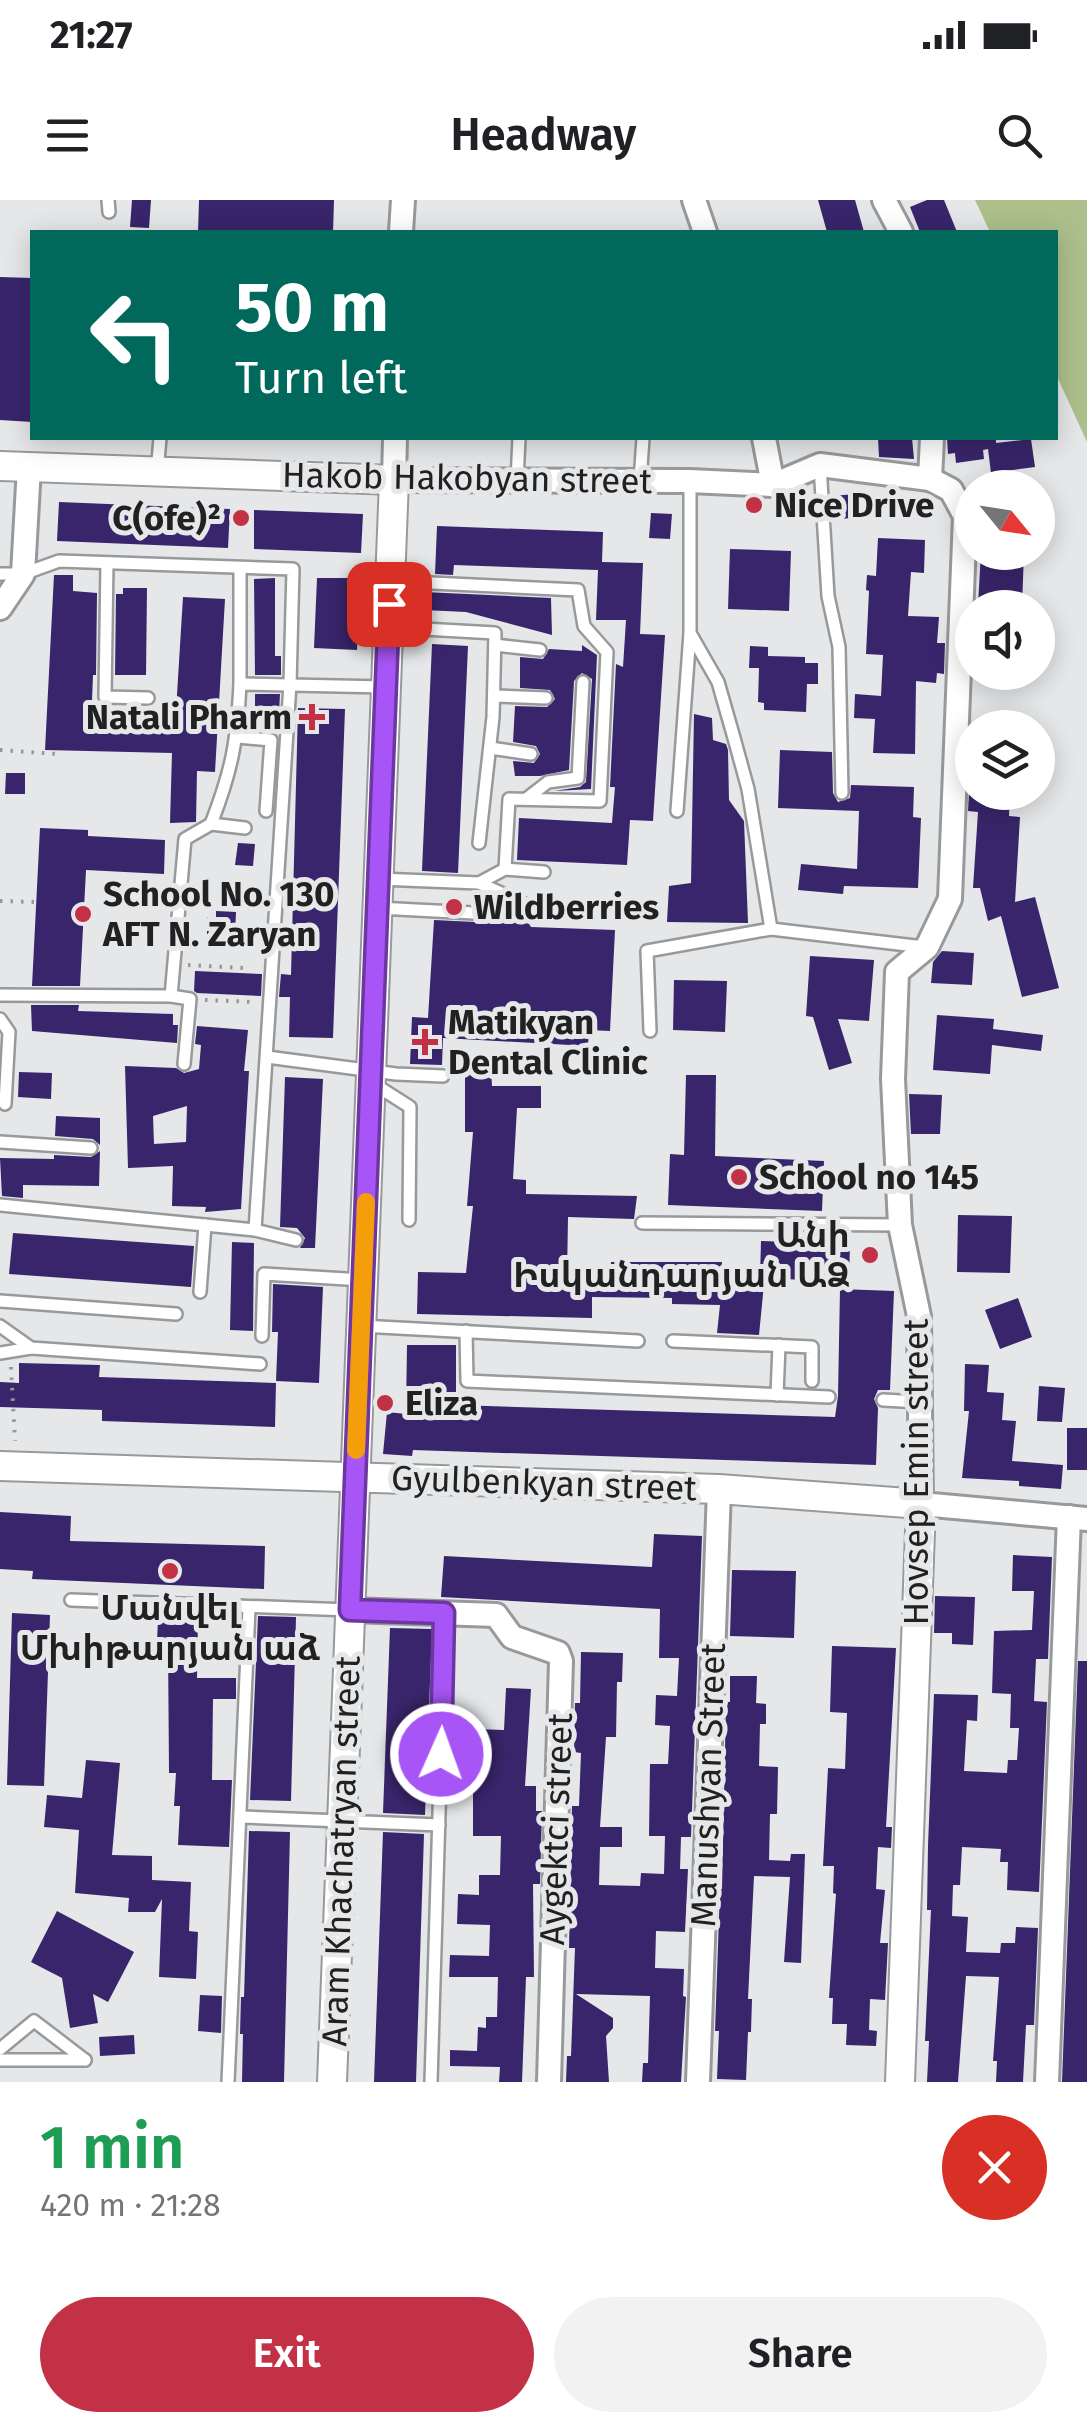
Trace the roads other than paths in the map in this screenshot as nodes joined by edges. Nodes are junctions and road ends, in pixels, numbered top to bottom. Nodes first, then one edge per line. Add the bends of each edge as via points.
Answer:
1 (403, 200) edge
2 (694, 200) edge
3 (884, 200) edge
4 (402, 230) edge
5 (705, 230) edge
6 (900, 230) edge
7 (160, 440) edge
8 (395, 440) edge
9 (519, 440) edge
10 (642, 440) edge
11 (764, 440) edge
12 (932, 440) edge
13 (820, 465) junction
14 (0, 466) edge
15 (29, 468) junction
16 (157, 472) junction
17 (930, 479) junction
18 (394, 480) junction
19 (640, 481) junction
20 (690, 481) junction
21 (518, 482) junction
22 (773, 485) junction
23 (107, 563) junction
24 (240, 568) junction
25 (12, 574) edge
26 (390, 581) junction
27 (1, 607) edge
28 (388, 627) junction
29 (690, 633) junction
30 (495, 645) junction
31 (540, 650) dead end
32 (583, 682) dead end
33 (240, 684) junction
34 (290, 684) junction
35 (386, 687) junction
36 (494, 696) junction
37 (148, 698) dead end
38 (546, 698) dead end
39 (238, 737) junction
40 (490, 748) junction
41 (531, 754) dead end
42 (842, 793) dead end
43 (484, 794) junction
44 (508, 799) junction
45 (526, 799) junction
46 (266, 811) dead end
47 (677, 811) dead end
48 (212, 824) junction
49 (245, 828) dead end
50 (479, 843) dead end
51 (506, 869) junction
52 (544, 872) dead end
53 (479, 883) junction
54 (378, 894) junction
55 (525, 904) dead end
56 (493, 914) dead end
57 (771, 929) junction
58 (927, 947) junction
59 (0, 995) edge
60 (171, 996) junction
61 (0, 1019) edge
62 (650, 1031) dead end
63 (266, 1057) junction
64 (184, 1064) dead end
65 (371, 1076) junction
66 (443, 1076) dead end
67 (4, 1104) dead end
68 (0, 1142) edge
69 (91, 1148) dead end
70 (0, 1205) edge
71 (408, 1220) dead end
72 (642, 1222) dead end
73 (900, 1225) junction
74 (205, 1226) junction
75 (255, 1230) junction
76 (296, 1240) dead end
77 (363, 1280) junction
78 (200, 1292) dead end
79 (0, 1301) edge
80 (176, 1314) dead end
81 (0, 1326) edge
82 (361, 1326) junction
83 (466, 1331) junction
84 (262, 1336) dead end
85 (638, 1341) dead end
86 (673, 1341) dead end
87 (779, 1346) junction
88 (31, 1348) junction
89 (0, 1354) edge
90 (260, 1364) dead end
91 (812, 1380) dead end
92 (778, 1394) junction
93 (830, 1396) dead end
94 (883, 1400) dead end
95 (920, 1402) junction
96 (0, 1466) edge
97 (356, 1476) junction
98 (719, 1489) junction
99 (921, 1504) junction
100 (1078, 1518) edge
101 (72, 1600) dead end
102 (249, 1608) junction
103 (350, 1610) junction
104 (444, 1613) junction
105 (241, 1817) junction
106 (342, 1821) junction
107 (439, 1825) junction
108 (0, 2050) edge
109 (0, 2060) edge
110 (228, 2082) edge
111 (332, 2082) edge
112 (430, 2082) edge
113 (548, 2082) edge
114 (698, 2082) edge
115 (900, 2082) edge
116 (1047, 2082) edge

1 - 4 street
2 - 5 street
3 - 6 street
7 - 16 lane
8 - 18 street
9 - 21 lane
10 - 19 lane
11 - 22 street
12 - 17 street
13 - 17 street
13 - 22 street, Hakob Hakobyan street
13 - 42 lane via 828,596 839,647
14 - 15 street, Hakob Hakobyan street
15 - 16 street, Hakob Hakobyan street
15 - 25 street
16 - 18 street, Hakob Hakobyan street
17 - 58 street, Hovsep Emin street via 951,490 964,516 950,898
18 - 21 street, Hakob Hakobyan street
18 - 26 street, Aram Khachatryan street
19 - 20 street, Hakob Hakobyan street
19 - 21 street, Hakob Hakobyan street
20 - 22 street, Hakob Hakobyan street
20 - 29 lane
23 - 24 lane
23 - 25 lane via 59,561
23 - 37 lane via 105,696
24 - 33 lane
24 - 34 lane via 293,569
25 - 27 street
26 - 28 street, Aram Khachatryan street
26 - 45 lane via 578,590 584,626 606,652 600,801
28 - 30 lane via 494,633
28 - 35 street, Aram Khachatryan street
29 - 47 lane
29 - 57 lane via 718,682 739,755
30 - 31 lane
30 - 36 lane
32 - 45 lane via 578,778 548,782
33 - 34 lane
33 - 39 lane
34 - 35 lane
34 - 63 lane
35 - 54 street, Aram Khachatryan street
36 - 38 lane
36 - 40 lane
39 - 46 lane via 271,740
39 - 48 lane
40 - 41 lane
40 - 43 lane
43 - 44 lane
43 - 50 lane
44 - 45 lane
44 - 51 lane
48 - 49 lane
48 - 60 lane via 185,839
51 - 52 lane
51 - 53 lane
53 - 54 lane
53 - 55 lane
54 - 56 lane
54 - 65 street, Aram Khachatryan street
57 - 58 lane
57 - 62 lane via 647,950
58 - 73 street, Hovsep Emin street via 897,972 892,1079
59 - 60 lane
60 - 64 lane via 190,999
61 - 67 lane via 9,1032
63 - 65 lane
63 - 75 lane
65 - 66 lane
65 - 71 lane via 410,1107
65 - 77 street, Aram Khachatryan street
68 - 69 lane
70 - 74 lane
72 - 73 lane
73 - 95 street, Hovsep Emin street via 919,1316
74 - 75 lane
74 - 78 lane
75 - 76 lane
77 - 82 street, Aram Khachatryan street
77 - 84 lane via 264,1274
79 - 80 lane
81 - 88 lane
82 - 83 lane
82 - 97 street, Aram Khachatryan street
83 - 85 lane
83 - 92 lane via 466,1381
86 - 87 lane
87 - 91 lane via 812,1347
87 - 92 lane
88 - 89 lane
88 - 90 lane
92 - 93 lane
94 - 95 lane
95 - 99 street, Hovsep Emin street
96 - 97 street, Gyulbenkyan street
97 - 98 street, Gyulbenkyan street
97 - 103 street, Aram Khachatryan street
98 - 99 street, Gyulbenkyan street
98 - 114 street, Manushyan Street
99 - 100 street, Gyulbenkyan street
99 - 115 street, Hovsep Emin street
100 - 116 street
101 - 102 lane
102 - 103 lane
102 - 105 lane
103 - 104 street
103 - 106 street, Aram Khachatryan street
104 - 107 lane
104 - 113 street, Aygektci street via 496,1615 512,1638 551,1648 561,1661
105 - 106 lane
105 - 110 lane
106 - 107 lane
106 - 111 street, Aram Khachatryan street
107 - 112 lane
108 - 109 lane via 34,2021 85,2060

